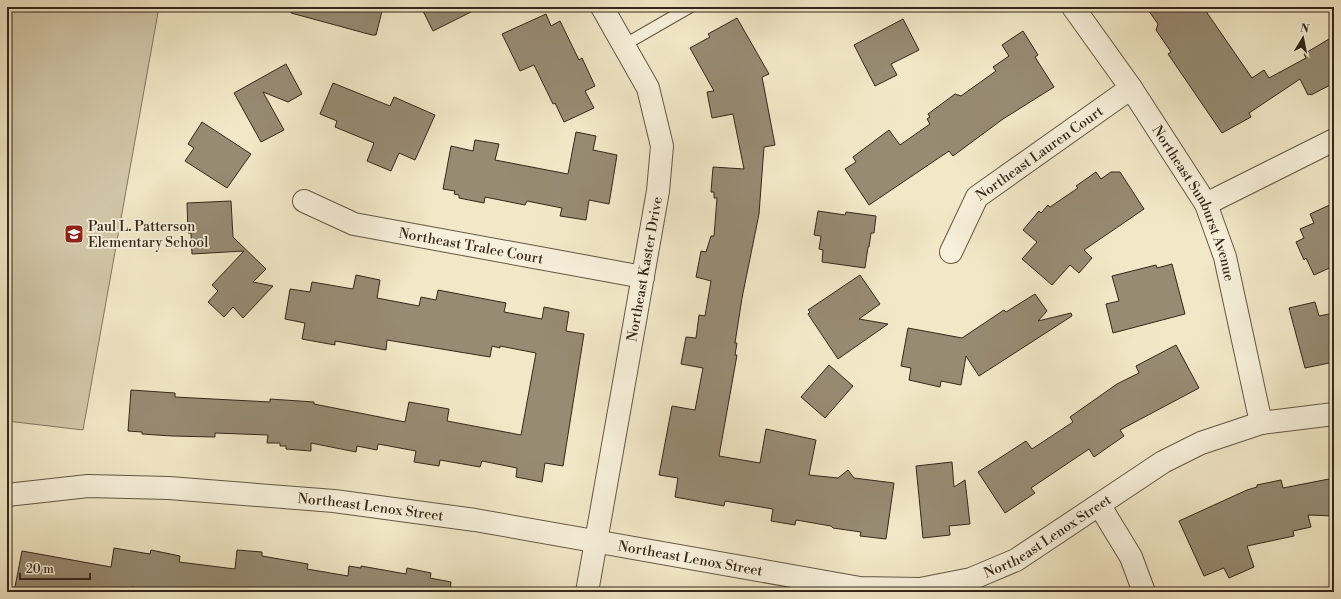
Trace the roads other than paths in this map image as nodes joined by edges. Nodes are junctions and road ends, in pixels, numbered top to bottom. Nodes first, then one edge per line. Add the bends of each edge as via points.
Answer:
1 (602, 7) edge
2 (690, 7) edge
3 (1073, 7) edge
4 (624, 45) junction
5 (1131, 88) junction
6 (1334, 140) edge
7 (304, 201) dead end
8 (1206, 204) junction
9 (951, 252) dead end
10 (643, 277) junction
11 (1334, 414) edge
12 (1261, 423) junction
13 (7, 495) edge
14 (1100, 506) junction
15 (596, 541) junction
16 (860, 590) edge
17 (587, 592) edge
18 (1144, 592) edge

1 - 4 street, Northeast Kaster Drive
2 - 4 lane
3 - 5 street, Northeast Sunburst Avenue
4 - 10 street, Northeast Kaster Drive via 648,88 662,146 658,191
5 - 8 street, Northeast Sunburst Avenue
5 - 9 street, Northeast Lauren Court via 978,197
6 - 8 street
7 - 10 street, Northeast Tralee Court via 354,224
8 - 12 street, Northeast Sunburst Avenue via 1225,257
10 - 15 street, Northeast Kaster Drive
11 - 12 street, Northeast Lenox Street
12 - 14 street, Northeast Lenox Street via 1201,443 1163,462
13 - 15 street, Northeast Lenox Street via 88,486 193,490 334,501 475,520
14 - 16 street, Northeast Lenox Street via 1016,560 971,579 920,588
14 - 18 street via 1130,557
15 - 16 street, Northeast Lenox Street
15 - 17 street, Northeast Kaster Drive

